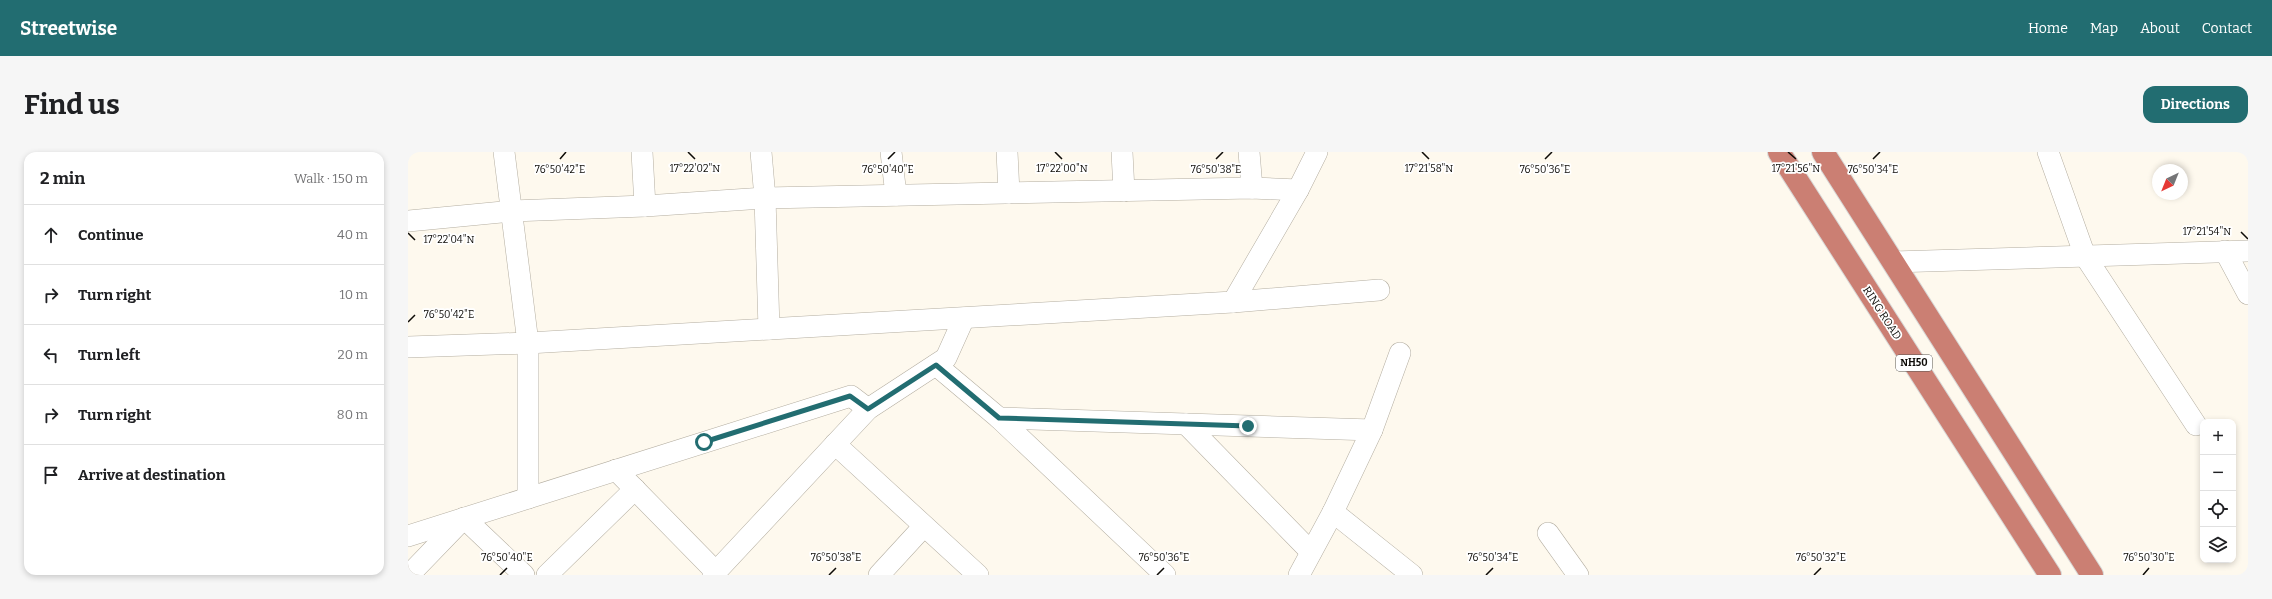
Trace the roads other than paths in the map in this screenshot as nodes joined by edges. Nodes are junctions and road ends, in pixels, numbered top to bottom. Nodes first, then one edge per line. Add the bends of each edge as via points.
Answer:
1 (504, 152) edge
2 (642, 152) edge
3 (761, 152) edge
4 (891, 152) edge
5 (1007, 152) edge
6 (1122, 152) edge
7 (1249, 152) edge
8 (1317, 152) edge
9 (1779, 152) edge
10 (1823, 152) edge
11 (2048, 152) edge
12 (1252, 188) junction
13 (1298, 190) junction
14 (1124, 191) junction
15 (1009, 193) junction
16 (896, 195) junction
17 (765, 198) junction
18 (645, 206) junction
19 (512, 211) junction
20 (408, 221) edge
21 (2225, 251) junction
22 (2248, 251) edge
23 (2084, 256) junction
24 (1893, 262) junction
25 (1379, 290) dead end
26 (2248, 294) edge
27 (1233, 302) junction
28 (964, 318) junction
29 (769, 329) junction
30 (408, 340) edge
31 (528, 343) junction
32 (408, 347) edge
33 (1400, 353) dead end
34 (936, 365) junction
35 (868, 409) junction
36 (999, 418) junction
37 (1186, 424) junction
38 (2196, 425) dead end
39 (1372, 430) junction
40 (835, 444) junction
41 (616, 470) junction
42 (635, 489) junction
43 (528, 498) junction
44 (1333, 512) junction
45 (464, 518) junction
46 (924, 526) junction
47 (1548, 533) dead end
48 (408, 536) edge
49 (1311, 552) junction
50 (714, 574) edge
51 (2046, 574) edge
52 (409, 575) edge
53 (524, 575) edge
54 (547, 575) edge
55 (879, 575) edge
56 (978, 575) edge
57 (1165, 575) edge
58 (1299, 575) edge
59 (1412, 575) edge
60 (1578, 575) edge
61 (2092, 575) edge

1 - 19 street
2 - 18 street
3 - 17 street
4 - 16 street
5 - 15 street
6 - 14 street
7 - 12 street
8 - 13 street
9 - 51 highway, RING ROAD / NH50
10 - 24 highway
11 - 23 street
12 - 13 street
12 - 14 street
13 - 27 street
14 - 15 street
15 - 16 street
16 - 17 street
17 - 18 street
17 - 29 street
18 - 19 street
19 - 20 street
19 - 31 street
21 - 22 street
21 - 23 street
21 - 26 street
23 - 24 street
23 - 38 street
24 - 61 highway
25 - 27 street
27 - 28 street
28 - 29 street
28 - 34 street via 946,358
29 - 31 street
30 - 32 street
31 - 32 street
31 - 43 street
33 - 39 street
34 - 35 street
34 - 36 street
35 - 40 street
35 - 41 street via 850,396
36 - 37 street
36 - 57 street
37 - 39 street
37 - 49 street
39 - 44 street
40 - 46 street
40 - 50 street
41 - 42 street
41 - 43 street
42 - 50 street
42 - 54 street
43 - 45 street
44 - 49 street
44 - 59 street
45 - 48 street
45 - 52 street
45 - 53 street
46 - 55 street
46 - 56 street
47 - 60 street
49 - 58 street

